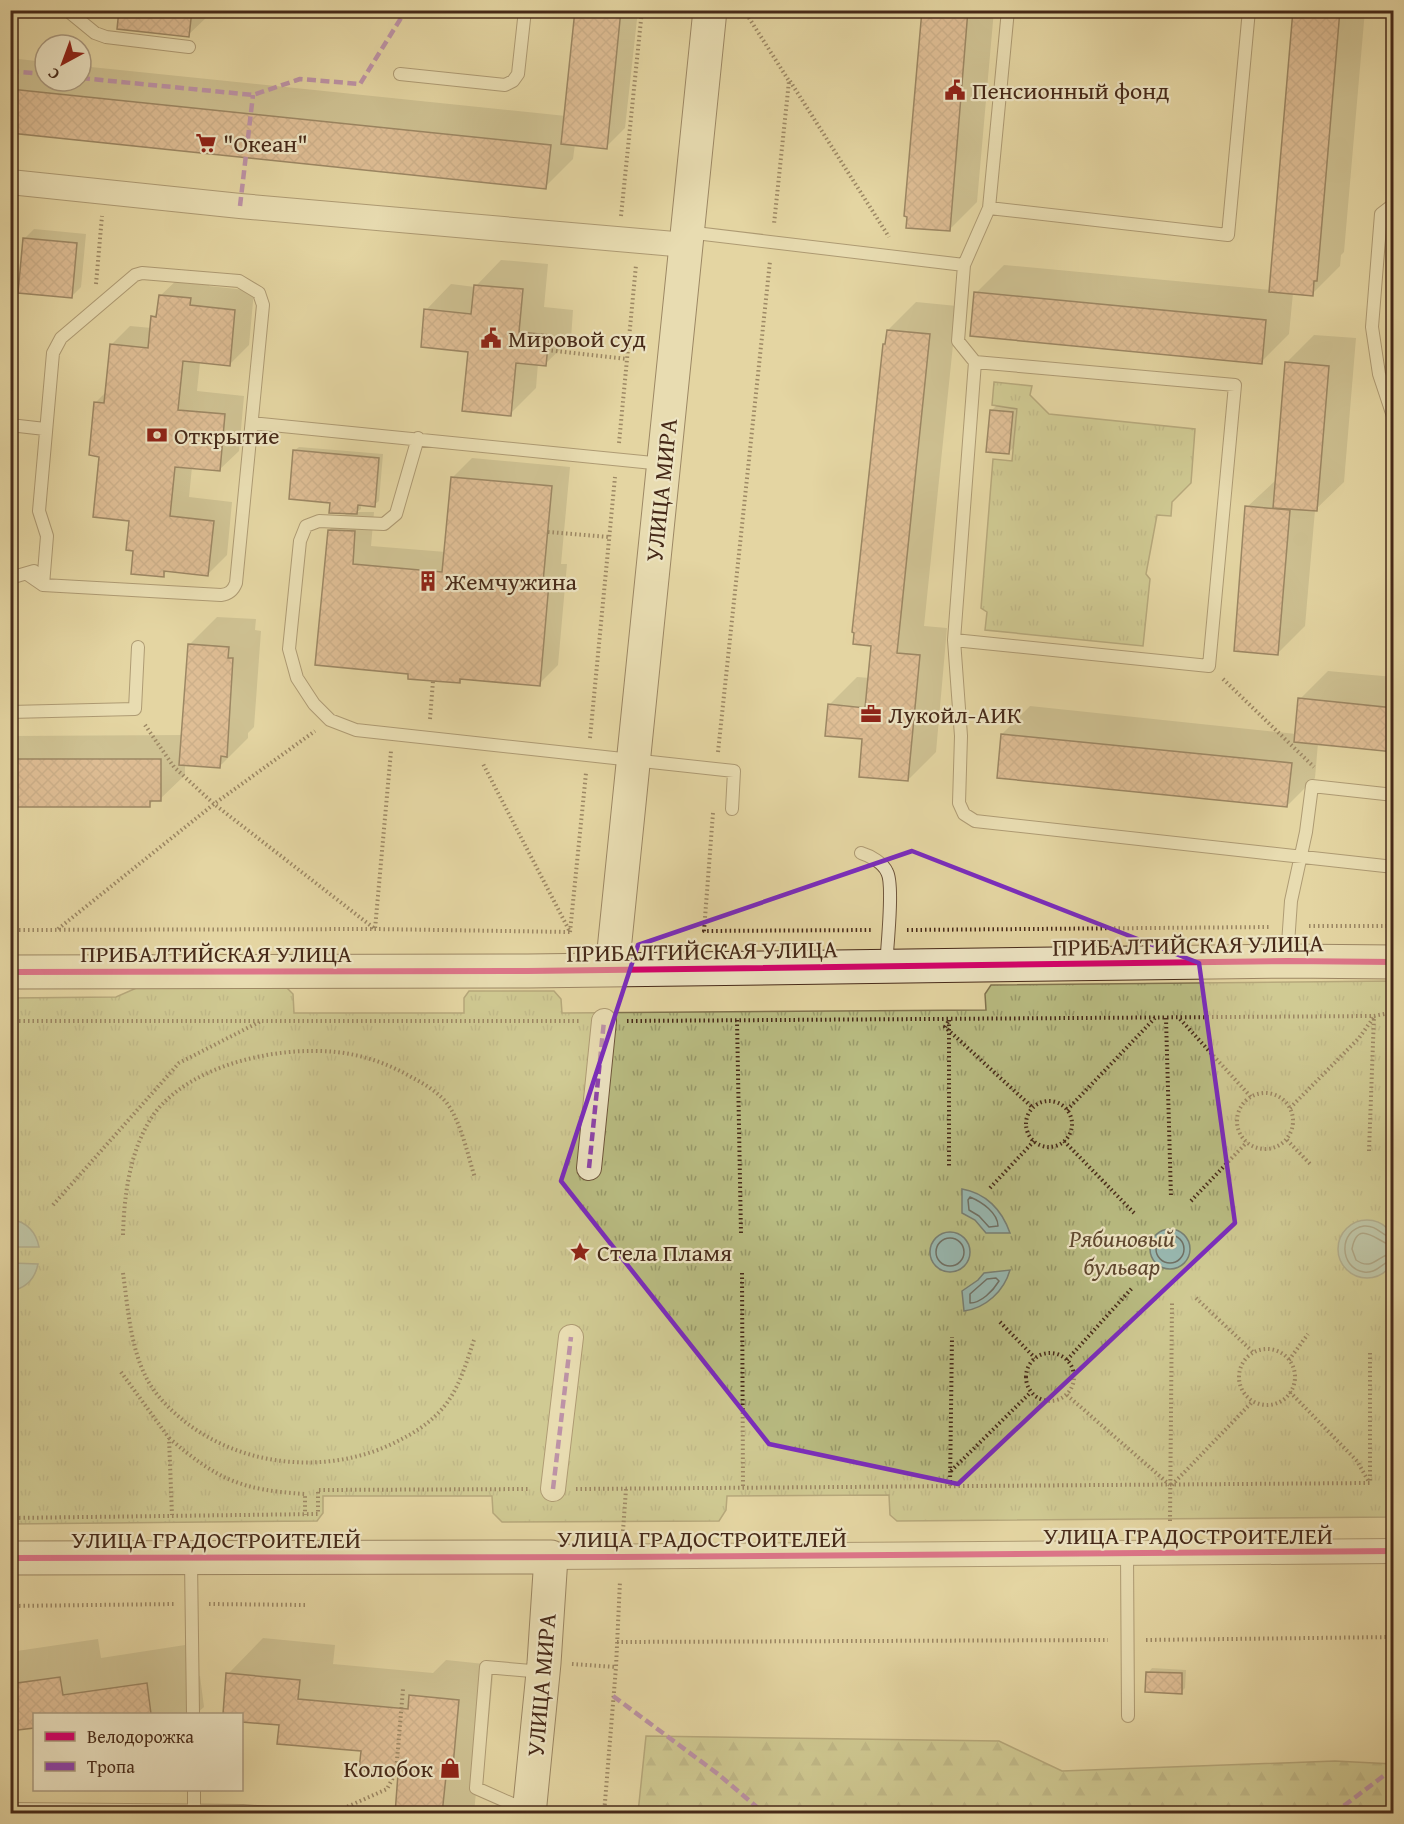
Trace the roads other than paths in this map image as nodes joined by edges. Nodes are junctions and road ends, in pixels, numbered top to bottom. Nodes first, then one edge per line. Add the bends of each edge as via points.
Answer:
1 (67, 10) edge
2 (525, 10) edge
3 (710, 10) edge
4 (1008, 10) edge
5 (1249, 10) edge
6 (189, 47) dead end
7 (400, 74) dead end
8 (10, 182) edge
9 (1394, 204) edge
10 (989, 208) junction
11 (687, 239) junction
12 (964, 265) junction
13 (975, 362) junction
14 (1394, 419) edge
15 (252, 423) junction
16 (10, 425) edge
17 (45, 429) junction
18 (418, 438) junction
19 (664, 464) junction
20 (44, 568) junction
21 (27, 574) junction
22 (10, 578) edge
23 (43, 585) junction
24 (954, 640) junction
25 (138, 647) dead end
26 (10, 712) edge
27 (634, 760) junction
28 (1394, 795) edge
29 (732, 809) dead end
30 (861, 853) dead end
31 (1301, 857) junction
32 (1394, 867) edge
33 (1287, 962) junction
34 (1394, 962) edge
35 (886, 967) junction
36 (612, 970) junction
37 (10, 972) edge
38 (604, 1021) road end
39 (590, 1168) dead end
40 (571, 1337) dead end
41 (554, 1489) road end
42 (1394, 1551) edge
43 (1127, 1553) junction
44 (191, 1557) junction
45 (551, 1557) junction
46 (10, 1558) edge
47 (544, 1667) junction
48 (193, 1713) edge
49 (1128, 1716) dead end
50 (194, 1791) edge
51 (10, 1809) edge
52 (194, 1810) junction
53 (243, 1812) edge
54 (529, 1813) edge
55 (284, 1814) edge

1 - 6 lane via 106,37
2 - 7 lane via 518,74 513,81 505,85
3 - 11 street, УЛИЦА МИРА
4 - 10 lane
5 - 10 lane via 1228,235
8 - 11 street via 628,240
9 - 14 lane via 1381,214 1372,327 1379,375
10 - 12 lane
11 - 12 lane via 772,242
11 - 19 street, УЛИЦА МИРА
12 - 13 lane via 958,341
13 - 24 lane
13 - 24 lane via 1235,385 1209,666
15 - 17 lane via 263,305 259,293 239,281 142,273 135,274 61,338 53,353
15 - 18 lane
15 - 23 lane via 233,590 221,595
16 - 17 lane
17 - 20 lane via 39,511 47,536
18 - 19 lane
18 - 27 lane via 396,514 384,524 319,521 306,526 300,541 289,649 297,678 314,704 330,720 356,730
19 - 27 street, УЛИЦА МИРА
20 - 21 lane
20 - 23 lane
21 - 22 lane
21 - 23 lane
24 - 31 lane via 961,736 959,803 964,814 975,821
25 - 26 lane via 135,709
27 - 29 lane via 735,771
27 - 36 street, УЛИЦА МИРА
28 - 31 lane via 1312,786
30 - 35 lane via 888,873
31 - 32 lane
31 - 33 lane via 1293,891
33 - 34 street, ПРИБАЛТИЙСКАЯ УЛИЦА
33 - 35 street, ПРИБАЛТИЙСКАЯ УЛИЦА
35 - 36 street, ПРИБАЛТИЙСКАЯ УЛИЦА
36 - 37 street, ПРИБАЛТИЙСКАЯ УЛИЦА
38 - 39 street
40 - 41 street
42 - 43 street, УЛИЦА ГРАДОСТРОИТЕЛЕЙ
43 - 45 street, УЛИЦА ГРАДОСТРОИТЕЛЕЙ
43 - 49 lane
44 - 45 street, УЛИЦА ГРАДОСТРОИТЕЛЕЙ
44 - 46 street, УЛИЦА ГРАДОСТРОИТЕЛЕЙ
44 - 48 lane
45 - 47 street, УЛИЦА МИРА
47 - 54 street, УЛИЦА МИРА
47 - 54 lane via 486,1667 476,1788
50 - 52 lane
51 - 52 lane
52 - 53 lane
53 - 55 lane

